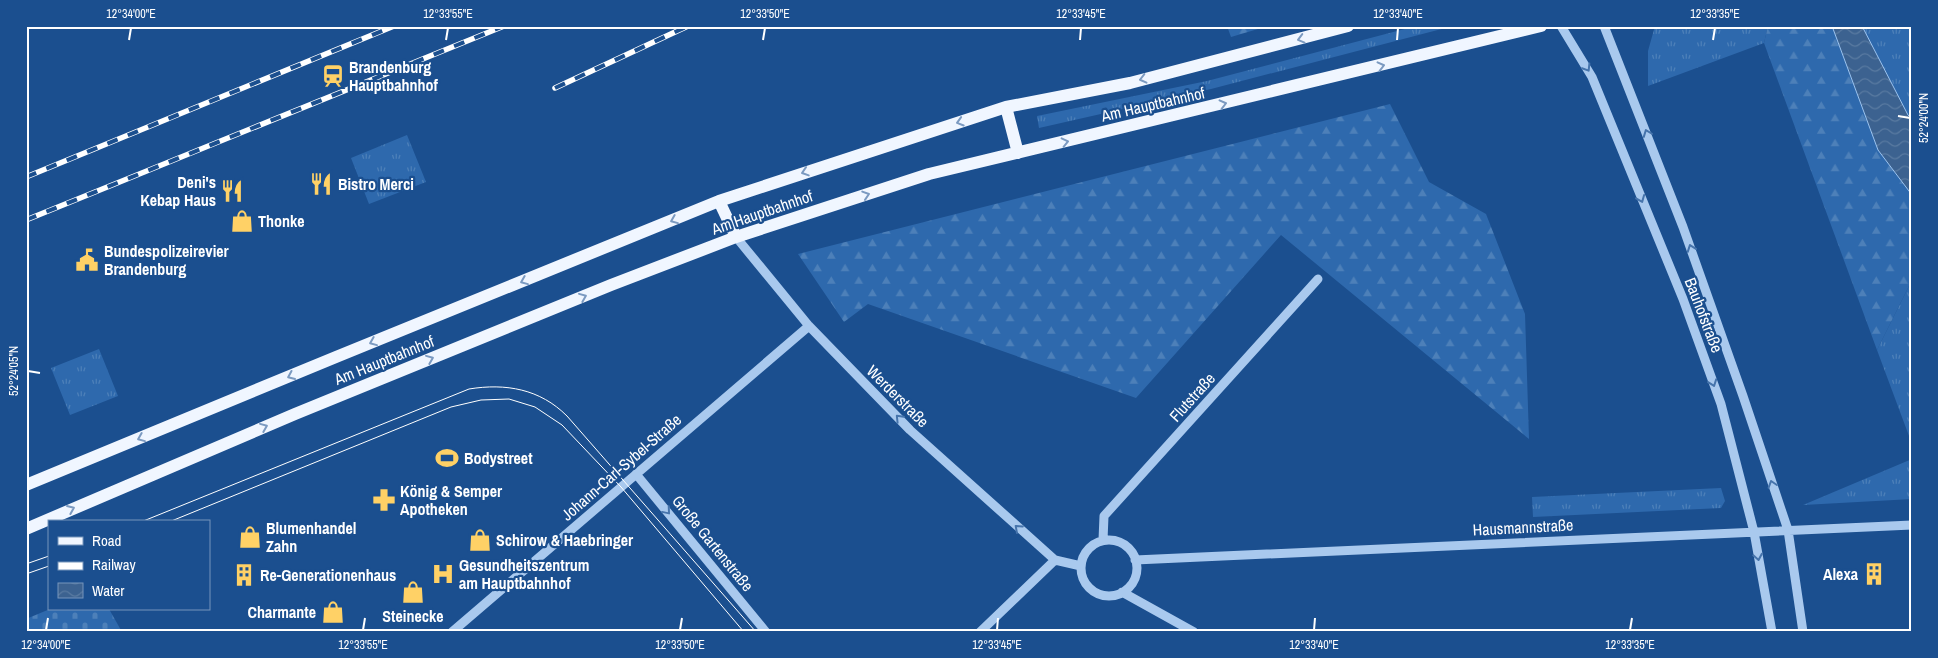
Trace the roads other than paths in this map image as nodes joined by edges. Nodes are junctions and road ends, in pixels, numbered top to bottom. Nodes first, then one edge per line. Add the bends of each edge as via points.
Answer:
1 (1348, 26) edge
2 (1541, 26) edge
3 (1561, 26) edge
4 (1604, 26) edge
5 (1006, 107) junction
6 (1018, 153) junction
7 (719, 201) junction
8 (736, 237) junction
9 (1318, 279) dead end
10 (809, 326) junction
11 (636, 474) junction
12 (26, 485) edge
13 (1912, 525) edge
14 (26, 529) edge
15 (1788, 530) junction
16 (1754, 532) junction
17 (1103, 540) junction
18 (1055, 560) junction
19 (1136, 560) junction
20 (1081, 566) junction
21 (1122, 592) junction
22 (452, 632) edge
23 (766, 632) edge
24 (980, 632) edge
25 (1194, 632) edge
26 (1772, 632) edge
27 (1803, 632) edge

1 -> 5 main road, Am Hauptbahnhof via 1138,81
6 -> 2 main road, Am Hauptbahnhof
3 -> 16 street, Bauhofstraße via 1592,77 1683,299 1721,404
15 -> 4 street, Bauhofstraße via 1683,227
5 - 6 main road
5 -> 7 main road, Am Hauptbahnhof
8 -> 6 main road, Am Hauptbahnhof via 929,174
7 - 8 main road
7 -> 12 main road, Am Hauptbahnhof
8 - 10 street, Werderstraße
14 -> 8 main road, Am Hauptbahnhof via 314,406
9 - 17 street, Flutstraße via 1104,516
10 - 11 street, Johann-Carl-Sybel-Straße
18 -> 10 street, Werderstraße via 910,430
11 - 22 street, Johann-Carl-Sybel-Straße
11 -> 23 street, Große Gartenstraße
13 - 15 street, Hausmannstraße
15 - 16 street, Hausmannstraße
15 - 27 street, Bauhofstraße
16 - 19 street, Hausmannstraße
16 -> 26 street, Bauhofstraße
17 - 19 street via 1120,542
17 - 20 street via 1087,550
18 - 20 street
18 - 24 street
19 - 21 street via 1134,578
20 - 21 street via 1090,589 1106,596
21 - 25 street

